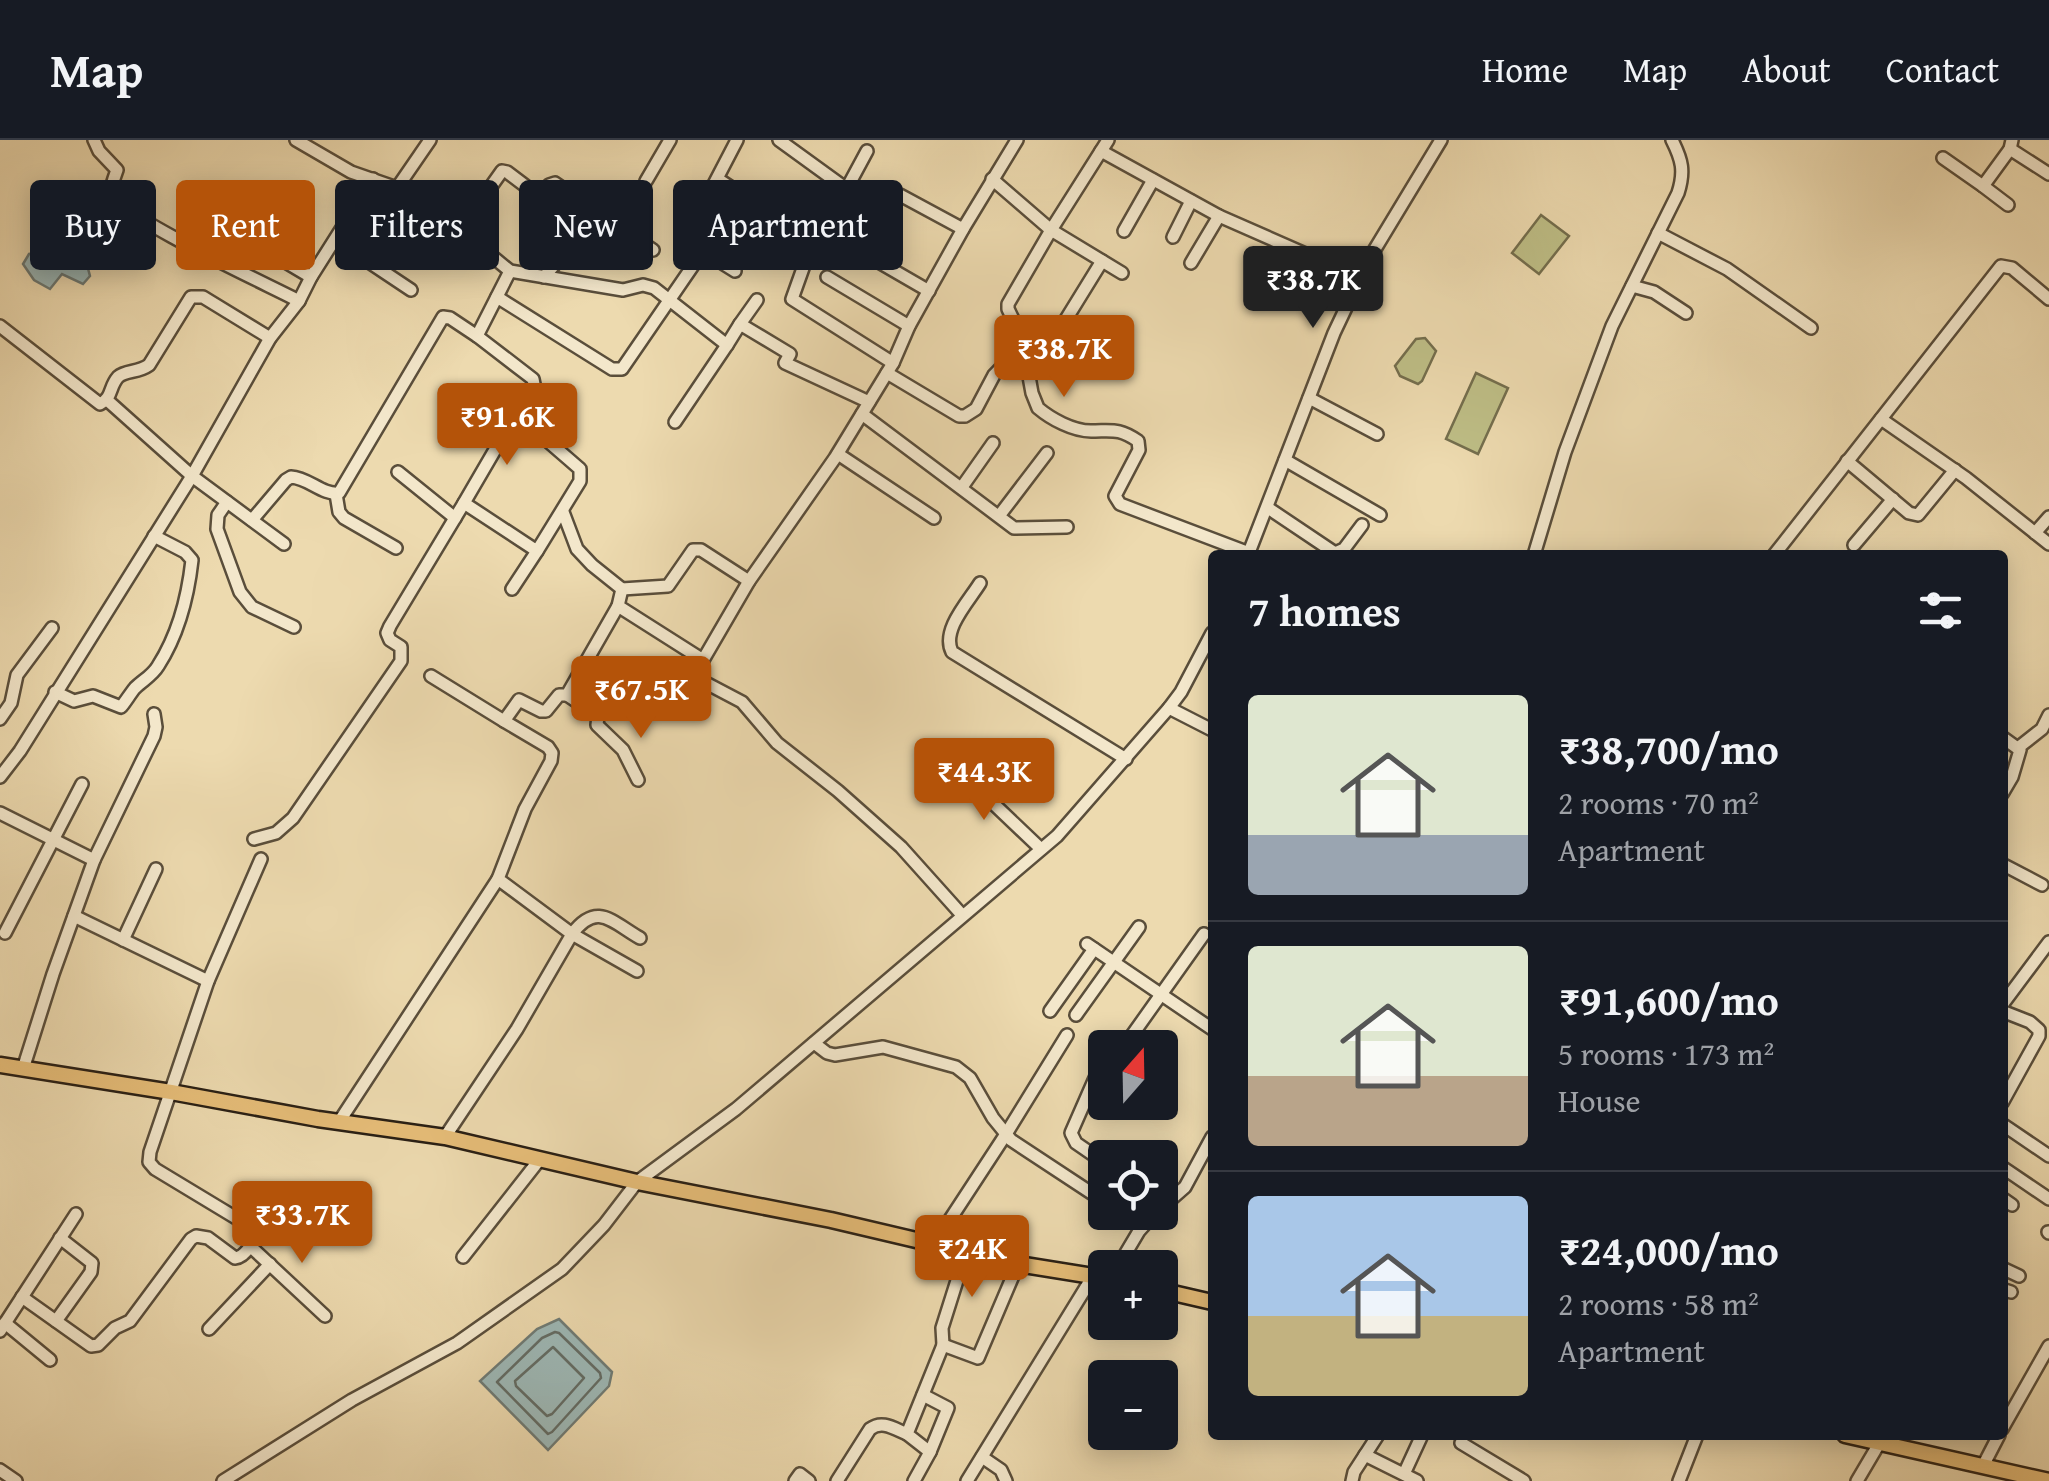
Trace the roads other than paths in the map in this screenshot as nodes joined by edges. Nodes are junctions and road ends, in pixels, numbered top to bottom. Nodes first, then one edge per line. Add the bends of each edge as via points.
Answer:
1 (94, 140) edge
2 (296, 140) edge
3 (430, 140) edge
4 (670, 140) edge
5 (737, 140) edge
6 (778, 140) edge
7 (1016, 140) edge
8 (1441, 140) edge
9 (1672, 140) edge
10 (2011, 145) edge
11 (1104, 146) edge
12 (867, 151) dead end
13 (1942, 158) dead end
14 (2049, 174) edge
15 (992, 178) junction
16 (373, 179) edge
17 (718, 179) edge
18 (403, 180) edge
19 (496, 180) edge
20 (647, 180) edge
21 (832, 180) edge
22 (851, 180) edge
23 (1153, 180) junction
24 (519, 181) edge
25 (1983, 186) junction
26 (903, 197) edge
27 (1191, 201) junction
28 (2008, 205) dead end
29 (1219, 216) junction
30 (963, 230) junction
31 (1051, 230) junction
32 (1124, 231) dead end
33 (1658, 233) junction
34 (1172, 237) dead end
35 (335, 241) edge
36 (1102, 261) junction
37 (499, 262) edge
38 (1191, 263) dead end
39 (299, 270) edge
40 (380, 270) edge
41 (550, 270) edge
42 (690, 270) edge
43 (802, 270) edge
44 (892, 270) edge
45 (510, 271) junction
46 (1122, 274) dead end
47 (311, 277) junction
48 (544, 277) junction
49 (827, 277) dead end
50 (1360, 278) junction
51 (1632, 286) junction
52 (410, 290) dead end
53 (928, 292) junction
54 (497, 297) junction
55 (2049, 299) edge
56 (299, 300) junction
57 (757, 300) dead end
58 (669, 301) junction
59 (1686, 313) dead end
60 (1065, 321) dead end
61 (740, 324) junction
62 (0, 326) edge
63 (910, 326) junction
64 (1811, 328) dead end
65 (477, 336) junction
66 (270, 338) junction
67 (1024, 344) junction
68 (727, 345) junction
69 (890, 368) junction
70 (1308, 398) junction
71 (108, 400) junction
72 (869, 402) junction
73 (517, 412) junction
74 (862, 414) junction
75 (469, 416) dead end
76 (1881, 419) junction
77 (675, 422) dead end
78 (1376, 434) dead end
79 (501, 437) junction
80 (993, 443) dead end
81 (838, 454) junction
82 (1048, 454) dead end
83 (1285, 460) junction
84 (1846, 461) junction
85 (1955, 470) junction
86 (398, 472) dead end
87 (192, 476) junction
88 (962, 487) junction
89 (336, 494) junction
90 (1894, 499) junction
91 (228, 502) junction
92 (464, 503) junction
93 (1268, 508) junction
94 (562, 512) junction
95 (1380, 515) dead end
96 (998, 516) junction
97 (455, 518) junction
98 (934, 518) dead end
99 (2049, 518) edge
100 (252, 520) junction
101 (1362, 525) dead end
102 (1067, 527) dead end
103 (2035, 533) junction
104 (154, 536) junction
105 (284, 544) dead end
106 (1854, 544) dead end
107 (2049, 544) edge
108 (396, 548) dead end
109 (1239, 550) edge
110 (1251, 550) edge
111 (1331, 550) edge
112 (1342, 550) edge
113 (1536, 550) edge
114 (1778, 550) edge
115 (536, 551) junction
116 (749, 581) junction
117 (980, 583) dead end
118 (512, 589) dead end
119 (622, 589) junction
120 (618, 606) junction
121 (294, 627) dead end
122 (52, 628) dead end
123 (1208, 640) edge
124 (703, 660) junction
125 (431, 676) dead end
126 (54, 692) junction
127 (567, 695) junction
128 (616, 697) dead end
129 (1168, 708) junction
130 (154, 714) dead end
131 (2049, 715) edge
132 (598, 716) junction
133 (0, 718) edge
134 (504, 721) junction
135 (1208, 728) edge
136 (2008, 741) edge
137 (2019, 747) junction
138 (1126, 759) junction
139 (956, 768) dead end
140 (0, 776) edge
141 (638, 780) dead end
142 (82, 784) dead end
143 (2008, 784) edge
144 (0, 813) edge
145 (54, 839) junction
146 (254, 839) dead end
147 (1041, 850) junction
148 (261, 859) dead end
149 (94, 860) junction
150 (2008, 867) edge
151 (156, 869) dead end
152 (498, 879) junction
153 (2042, 885) dead end
154 (962, 915) junction
155 (74, 916) junction
156 (1139, 926) dead end
157 (5, 933) dead end
158 (572, 934) junction
159 (1204, 934) dead end
160 (640, 938) dead end
161 (123, 940) junction
162 (2049, 942) edge
163 (1114, 962) junction
164 (638, 971) dead end
165 (208, 980) junction
166 (1161, 994) junction
167 (2008, 1000) edge
168 (1050, 1011) dead end
169 (2008, 1011) edge
170 (1076, 1015) dead end
171 (1208, 1023) edge
172 (1136, 1030) edge
173 (1067, 1034) dead end
174 (814, 1043) junction
175 (0, 1065) edge
176 (22, 1069) junction
177 (171, 1092) junction
178 (2008, 1092) edge
179 (1088, 1095) edge
180 (340, 1122) junction
181 (2008, 1128) edge
182 (1006, 1134) junction
183 (445, 1137) junction
184 (1088, 1151) edge
185 (1208, 1155) edge
186 (2049, 1156) edge
187 (540, 1160) junction
188 (2008, 1170) edge
189 (637, 1182) junction
190 (1088, 1191) edge
191 (1178, 1192) edge
192 (2049, 1199) edge
193 (76, 1214) dead end
194 (60, 1238) junction
195 (934, 1244) junction
196 (250, 1246) junction
197 (966, 1252) junction
198 (462, 1257) dead end
199 (270, 1264) junction
200 (1018, 1264) junction
201 (2008, 1271) edge
202 (1088, 1275) edge
203 (2019, 1276) dead end
204 (1088, 1294) edge
205 (1178, 1294) edge
206 (22, 1298) junction
207 (1208, 1301) edge
208 (325, 1316) dead end
209 (56, 1321) junction
210 (3, 1327) edge
211 (209, 1329) dead end
212 (944, 1345) junction
213 (2049, 1346) edge
214 (50, 1360) dead end
215 (922, 1396) junction
216 (2008, 1419) edge
217 (907, 1434) junction
218 (1375, 1440) edge
219 (1420, 1440) edge
220 (1696, 1440) edge
221 (1870, 1440) edge
222 (1997, 1440) edge
223 (1461, 1442) dead end
224 (1880, 1442) junction
225 (930, 1452) junction
226 (1365, 1455) junction
227 (982, 1457) junction
228 (1983, 1466) junction
229 (0, 1470) edge
230 (1404, 1474) junction
231 (2041, 1480) edge
232 (16, 1481) edge
233 (223, 1481) edge
234 (795, 1481) edge
235 (809, 1481) edge
236 (838, 1481) edge
237 (914, 1481) edge
238 (967, 1481) edge
239 (1006, 1481) edge
240 (1352, 1481) edge
241 (1418, 1481) edge
242 (1524, 1481) edge
243 (1680, 1481) edge
244 (1857, 1481) edge

1 - 56 street via 116,168 114,197 190,246
2 - 16 street
3 - 18 street
4 - 20 street
5 - 17 street
6 - 21 street
7 - 15 street
8 - 50 street
9 - 33 street via 1684,172
10 - 14 street
10 - 25 street
11 - 23 street
11 - 31 street
12 - 22 street
13 - 25 street
15 - 30 street
15 - 31 street
19 - 24 street via 507,172
23 - 27 street
23 - 32 street
25 - 28 street
26 - 30 street
27 - 29 street
27 - 34 street
29 - 38 street
29 - 50 street
30 - 53 street
31 - 36 street
31 - 67 street via 1008,304
33 - 51 street
33 - 64 street via 1714,261
35 - 47 street
36 - 46 street
36 - 60 street
37 - 45 street
39 - 47 street
40 - 52 street
41 - 48 street
42 - 58 street
43 - 69 street via 792,299
44 - 53 street
45 - 48 street
45 - 54 street
47 - 56 street
48 - 58 street via 624,290 643,285
49 - 63 street
50 - 70 street
51 - 59 street
51 - 113 street via 1565,452
53 - 63 street
54 - 58 street via 618,370
54 - 65 street
55 - 76 street via 2001,266
56 - 66 street
57 - 61 street
58 - 68 street
61 - 68 street
61 - 72 street via 790,354 785,363
62 - 71 street via 96,402
63 - 69 street
65 - 73 street via 533,379 535,389
65 - 89 street via 442,317
66 - 71 street via 203,297 192,297 149,365 118,377
66 - 87 street
67 - 69 street via 965,416
67 - 109 street via 1038,408 1074,428 1113,429 1138,442 1116,496 1120,504
68 - 77 street
69 - 72 street
70 - 78 street
70 - 83 street
71 - 87 street
72 - 74 street
73 - 79 street
73 - 94 street via 580,469
74 - 81 street
74 - 88 street
75 - 79 street
76 - 84 street
76 - 85 street
79 - 92 street
80 - 88 street
81 - 98 street
81 - 116 street
82 - 96 street
83 - 93 street
83 - 95 street
84 - 90 street
84 - 114 street
85 - 90 street via 1918,515
85 - 103 street
86 - 97 street
87 - 91 street
87 - 104 street
88 - 96 street
89 - 100 street via 291,477
89 - 108 street via 344,518
90 - 106 street
91 - 100 street
91 - 121 street via 216,522 240,592 252,607
92 - 97 street
92 - 115 street
93 - 110 street
93 - 111 street
94 - 115 street
94 - 119 street via 577,549
96 - 102 street via 1014,528
97 - 146 street via 387,633 402,647 401,660 293,818 276,834
99 - 103 street
100 - 105 street
101 - 112 street
103 - 107 street
104 - 126 street
104 - 126 street via 192,560 189,588 158,666 121,707
115 - 118 street
116 - 119 street via 693,550 668,586
116 - 124 street
117 - 138 street via 951,630 952,652
119 - 120 street
120 - 124 street
120 - 127 street
122 - 133 street via 14,679 11,703
123 - 129 street
124 - 154 street via 698,672 704,682 742,702 778,743 901,847
125 - 134 street
126 - 140 street
127 - 132 street
127 - 134 street via 546,711 519,700
128 - 132 street
129 - 135 street
129 - 138 street
130 - 149 street via 154,736
131 - 137 street
132 - 141 street via 597,724 623,750
134 - 152 street via 548,747 552,760
136 - 137 street
137 - 143 street
138 - 147 street
139 - 147 street
142 - 145 street
144 - 145 street
145 - 149 street
145 - 157 street
147 - 154 street
148 - 165 street
149 - 155 street
150 - 153 street
151 - 161 street
152 - 158 street
152 - 180 street
154 - 174 street
155 - 161 street
155 - 176 street
156 - 163 street
158 - 160 street via 598,916
158 - 164 street
158 - 183 street
159 - 166 street
161 - 165 street
162 - 167 street
163 - 166 street
163 - 168 street via 1090,946
163 - 170 street
165 - 177 street
166 - 171 street
166 - 172 street
169 - 178 street via 2039,1030
173 - 182 street
174 - 182 street via 834,1055 883,1047 956,1067
174 - 189 street
175 - 176 main road
176 - 177 main road
177 - 180 main road
177 - 196 street via 149,1162 251,1226 256,1235
179 - 184 street via 1071,1134
180 - 183 main road
181 - 186 street
182 - 190 street
182 - 195 street
183 - 187 main road
185 - 191 street
187 - 189 main road
187 - 198 street
188 - 192 street
189 - 195 main road
189 - 233 street via 562,1269 456,1343
193 - 194 street
194 - 206 street
194 - 209 street via 92,1264
195 - 197 main road
196 - 199 street
196 - 209 street via 235,1258 208,1238 191,1239 130,1321 98,1345
197 - 200 main road
197 - 212 street via 942,1328
199 - 208 street
199 - 211 street
200 - 202 main road
200 - 212 street via 978,1358
201 - 203 street
204 - 227 street
205 - 207 main road
206 - 209 street
206 - 210 street
210 - 214 street
212 - 215 street
213 - 216 street
215 - 217 street
215 - 225 street via 948,1408
217 - 225 street
217 - 236 street via 882,1423 870,1428
218 - 226 street
219 - 230 street
220 - 243 street
221 - 224 main road
222 - 228 street
223 - 242 street
224 - 228 main road
224 - 244 street
225 - 237 street
226 - 230 street
226 - 240 street
227 - 238 street
227 - 239 street
228 - 231 main road
229 - 232 street
230 - 241 street
234 - 235 street via 800,1474

